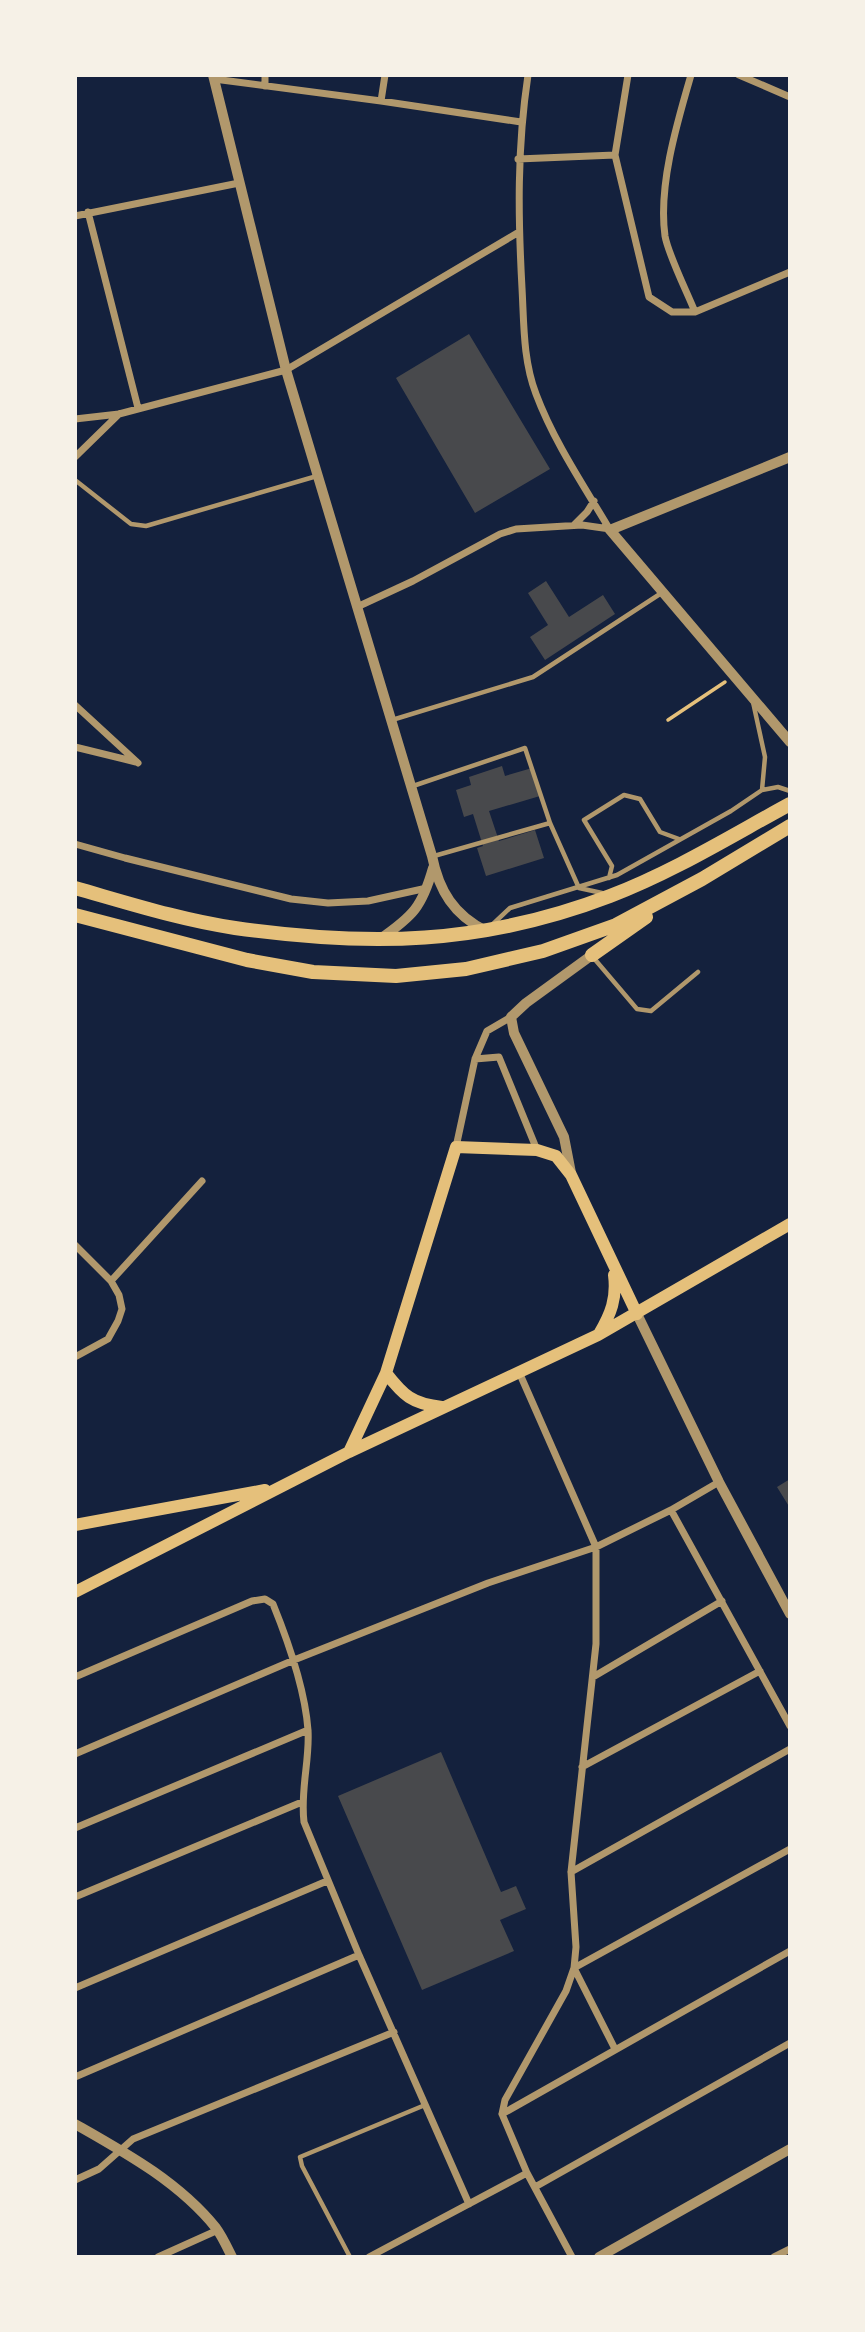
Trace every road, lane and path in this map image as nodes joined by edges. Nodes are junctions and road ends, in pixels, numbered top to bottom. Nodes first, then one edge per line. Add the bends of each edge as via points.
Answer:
1 (265, 75) edge
2 (385, 75) edge
3 (528, 75) edge
4 (628, 75) edge
5 (691, 75) edge
6 (739, 75) edge
7 (214, 77) edge
8 (265, 86) junction
9 (790, 97) edge
10 (381, 101) junction
11 (521, 122) junction
12 (615, 155) junction
13 (519, 159) junction
14 (239, 183) junction
15 (88, 212) junction
16 (75, 216) edge
17 (519, 233) junction
18 (790, 272) edge
19 (695, 312) junction
20 (286, 370) junction
21 (138, 408) junction
22 (119, 414) junction
23 (75, 419) edge
24 (75, 457) edge
25 (790, 457) edge
26 (317, 476) junction
27 (75, 480) edge
28 (594, 502) junction
29 (574, 525) junction
30 (610, 530) junction
31 (664, 592) junction
32 (357, 607) junction
33 (735, 676) junction
34 (751, 694) junction
35 (75, 705) edge
36 (668, 720) dead end
37 (390, 721) junction
38 (790, 742) edge
39 (75, 747) edge
40 (411, 786) junction
41 (762, 790) junction
42 (790, 790) edge
43 (790, 804) edge
44 (551, 823) junction
45 (790, 827) edge
46 (680, 840) junction
47 (75, 844) edge
48 (433, 861) junction
49 (609, 878) junction
50 (702, 879) junction
51 (75, 888) edge
52 (428, 888) junction
53 (579, 888) junction
54 (611, 895) junction
55 (75, 915) edge
56 (486, 931) junction
57 (377, 941) junction
58 (592, 956) junction
59 (698, 972) dead end
60 (511, 1017) junction
61 (475, 1059) junction
62 (456, 1147) junction
63 (537, 1150) junction
64 (571, 1175) junction
65 (202, 1181) dead end
66 (790, 1224) edge
67 (75, 1245) edge
68 (79, 1254) edge
69 (614, 1268) junction
70 (111, 1281) junction
71 (637, 1314) junction
72 (598, 1335) junction
73 (75, 1357) edge
74 (519, 1372) junction
75 (386, 1373) junction
76 (444, 1407) junction
77 (349, 1452) junction
78 (719, 1482) junction
79 (279, 1488) junction
80 (671, 1510) junction
81 (75, 1525) edge
82 (596, 1547) junction
83 (75, 1592) edge
84 (722, 1601) junction
85 (790, 1614) edge
86 (294, 1660) junction
87 (760, 1671) junction
88 (75, 1677) edge
89 (593, 1677) junction
90 (790, 1726) edge
91 (308, 1730) junction
92 (790, 1749) edge
93 (75, 1754) edge
94 (582, 1767) junction
95 (302, 1802) junction
96 (75, 1828) edge
97 (790, 1849) edge
98 (571, 1872) junction
99 (327, 1881) junction
100 (75, 1897) edge
101 (790, 1951) edge
102 (359, 1955) junction
103 (574, 1968) junction
104 (75, 1988) edge
105 (394, 2032) junction
106 (790, 2043) edge
107 (615, 2049) junction
108 (75, 2077) edge
109 (425, 2105) junction
110 (502, 2114) junction
111 (75, 2124) edge
112 (790, 2149) edge
113 (122, 2151) junction
114 (527, 2172) junction
115 (75, 2180) edge
116 (535, 2187) junction
117 (469, 2204) junction
118 (218, 2230) junction
119 (790, 2249) edge
120 (158, 2257) edge
121 (232, 2257) edge
122 (350, 2257) edge
123 (369, 2257) edge
124 (572, 2257) edge
125 (599, 2257) edge
126 (774, 2257) edge

1 - 8 street
2 - 10 street
3 - 11 street
4 - 12 street
5 - 19 street via 673,136 664,204 665,238
6 - 9 street
7 - 8 street
7 - 14 street
8 - 10 street
10 - 11 street
11 - 13 street
12 - 13 street
12 - 19 street via 649,296 672,312
13 - 17 street
14 - 15 street
14 - 20 street
15 - 16 street
15 - 21 street
17 - 20 street
17 - 28 street via 525,357 550,427
18 - 19 street
20 - 21 street
20 - 26 street
21 - 22 street
22 - 23 street
22 - 24 street
25 - 30 street
26 - 27 lane via 146,526 131,524
26 - 32 street
28 - 29 street
28 - 30 street
29 - 30 street
29 - 32 street via 499,534
30 - 31 street
31 - 33 street
31 - 37 lane via 533,677
32 - 37 street
33 - 34 street
33 - 36 path
34 - 38 street
34 - 41 lane via 765,757
35 - 39 street via 138,763
37 - 40 street
40 - 44 lane via 525,748
40 - 48 street
41 - 42 lane
41 - 46 lane
43 - 54 highway
44 - 48 lane
44 - 53 lane
45 - 50 highway
46 - 49 lane
46 - 49 lane via 660,832 640,799 624,795 584,820 612,866
47 - 52 street via 290,898 328,903 368,901
48 - 52 street
48 - 56 street via 437,880 455,910
49 - 53 lane
50 - 55 highway via 616,925 543,951 466,969 396,976 289,969
50 - 58 highway
51 - 57 highway via 234,928
52 - 57 street via 413,914
53 - 54 lane
53 - 56 lane via 510,908
54 - 56 highway via 557,915
56 - 57 highway via 438,939
58 - 59 lane via 637,1009 651,1011
58 - 60 street
60 - 61 street via 487,1031
60 - 64 street via 514,1033 564,1138
61 - 62 street
61 - 63 street via 499,1057
62 - 63 main road
62 - 75 main road
63 - 64 main road via 556,1156
64 - 69 main road
65 - 70 street
66 - 71 main road
67 - 68 street
68 - 70 street
69 - 71 main road
69 - 72 main road via 616,1292 611,1315
70 - 73 street via 122,1309 118,1321 108,1339
71 - 72 main road
71 - 78 street
72 - 74 main road
74 - 76 main road
74 - 82 street
75 - 76 main road via 401,1393 422,1405
75 - 77 main road
76 - 77 main road
77 - 79 main road
78 - 80 street
78 - 85 street
79 - 81 main road
79 - 83 main road
80 - 82 street
80 - 84 street
82 - 86 street via 488,1583
82 - 89 street
84 - 87 street
84 - 89 street
86 - 88 street via 273,1604 265,1599
86 - 91 street
86 - 93 street
87 - 90 street
87 - 94 street
89 - 94 street
91 - 95 street
91 - 96 street
92 - 98 street
94 - 98 street
95 - 99 street via 304,1822
95 - 100 street
97 - 103 street
98 - 103 street
99 - 102 street
99 - 104 street
101 - 107 street
102 - 105 street
102 - 108 street
103 - 107 street
103 - 110 street via 566,1991 505,2100
105 - 109 street
105 - 113 street via 133,2139
106 - 116 street
107 - 110 street
109 - 117 street
109 - 122 lane via 300,2157
110 - 114 street
111 - 113 street
112 - 125 street
113 - 115 street
113 - 118 street via 174,2186
114 - 116 street
114 - 117 street
116 - 124 street
117 - 123 street
118 - 120 street
118 - 121 street
119 - 126 street

